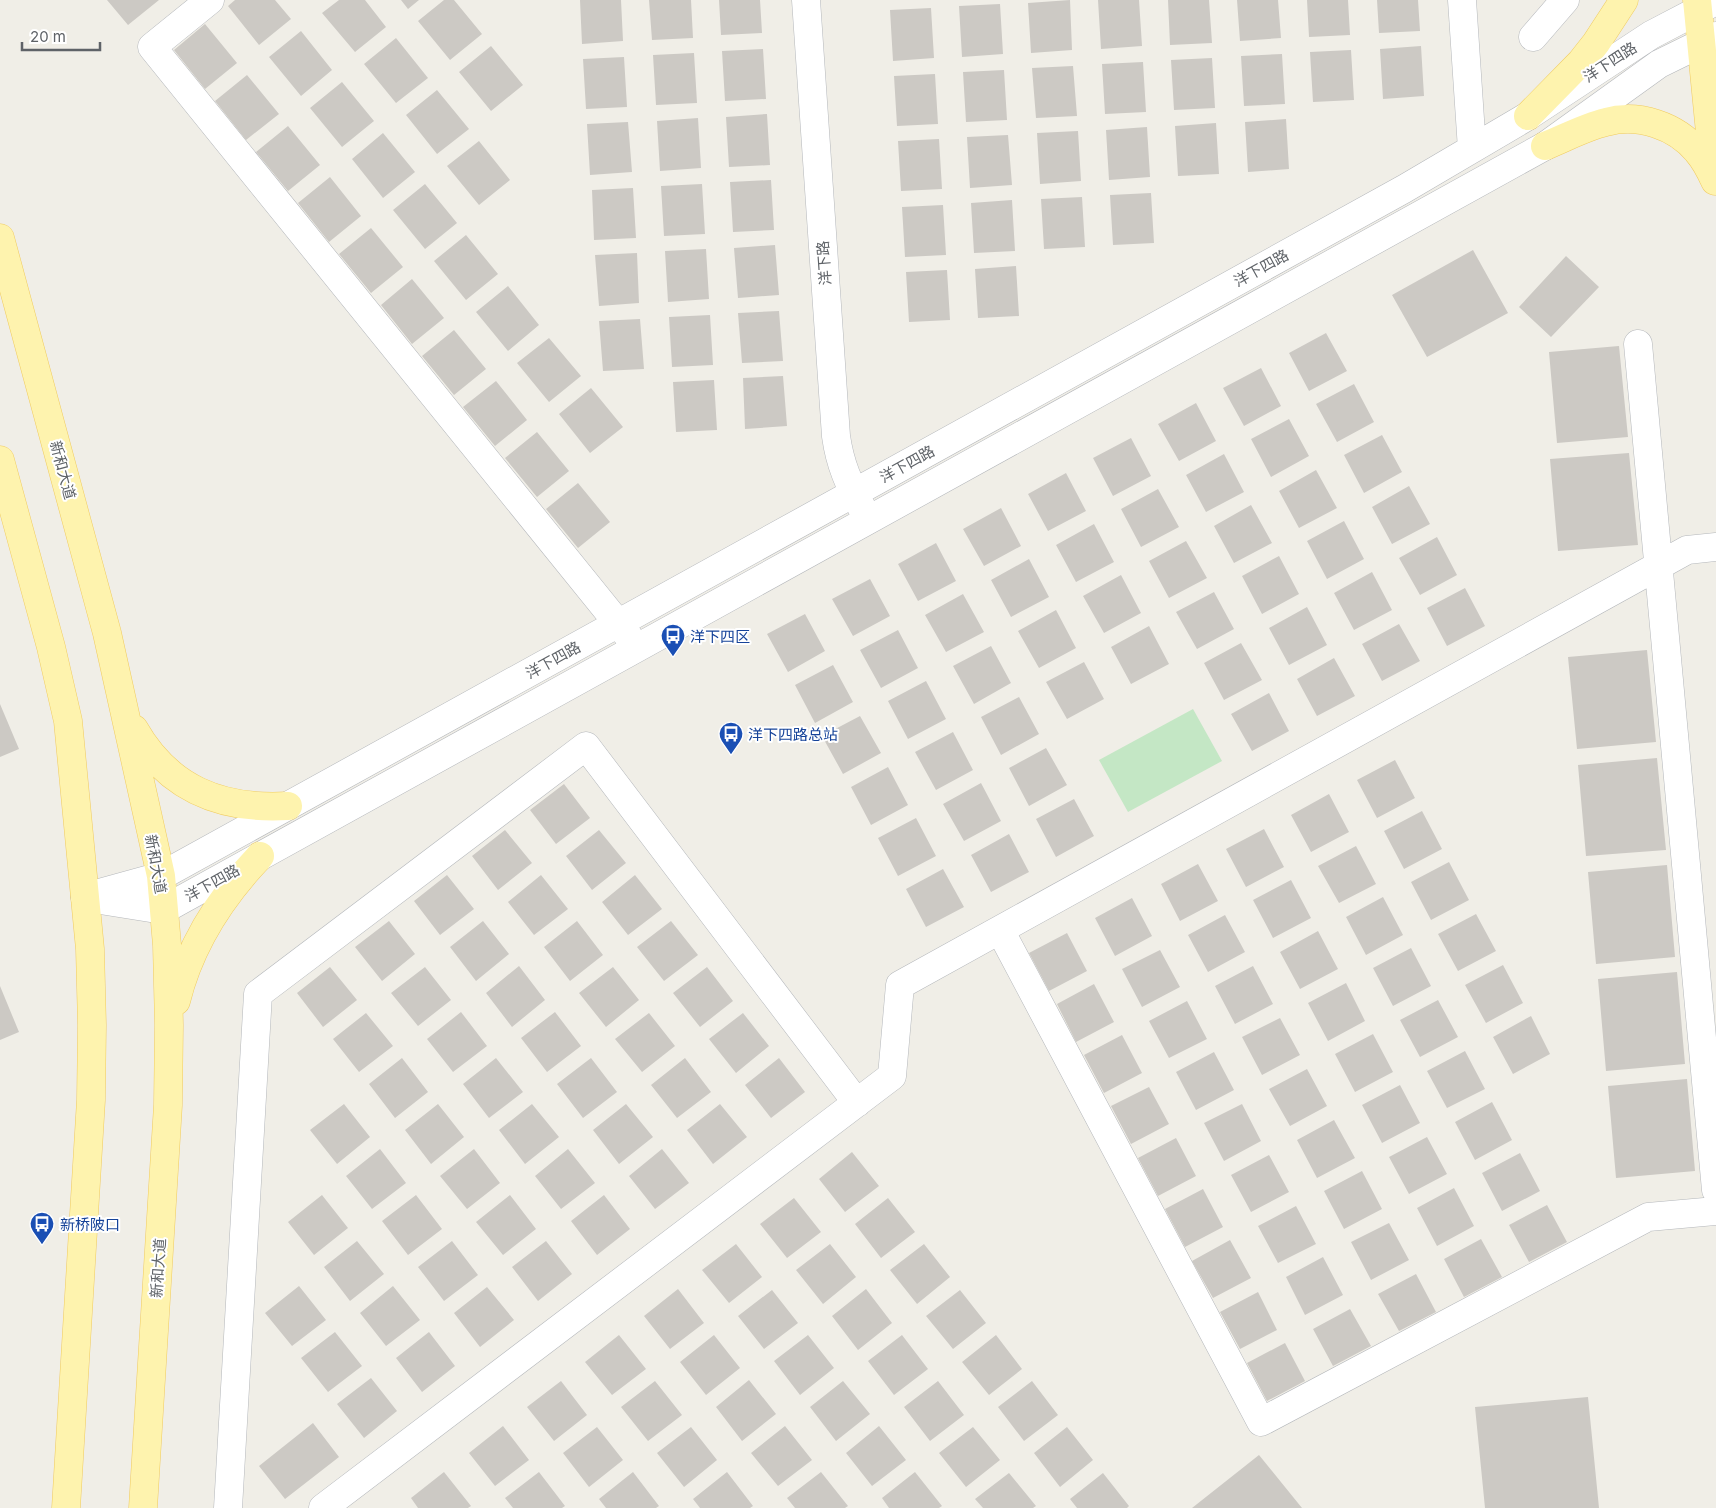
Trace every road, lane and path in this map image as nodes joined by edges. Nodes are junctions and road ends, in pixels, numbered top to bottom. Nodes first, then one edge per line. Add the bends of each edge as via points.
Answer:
1 (210, 0) edge
2 (806, 0) edge
3 (1462, 0) edge
4 (1565, 0) edge
5 (1624, 0) edge
6 (1704, 4) edge
7 (1533, 37) dead end
8 (1709, 39) edge
9 (1528, 116) junction
10 (1545, 146) junction
11 (1472, 149) junction
12 (1715, 189) edge
13 (0, 238) edge
14 (1638, 344) dead end
15 (0, 460) edge
16 (854, 493) junction
17 (869, 520) junction
18 (1716, 547) edge
19 (1659, 565) junction
20 (618, 623) junction
21 (638, 648) junction
22 (124, 710) junction
23 (288, 806) junction
24 (260, 856) junction
25 (161, 876) junction
26 (86, 897) junction
27 (164, 910) junction
28 (1000, 930) junction
29 (169, 1045) junction
30 (857, 1103) junction
31 (1716, 1190) edge
32 (1716, 1211) edge
33 (66, 1508) edge
34 (143, 1508) edge
35 (228, 1508) edge
36 (323, 1508) edge

1 - 20 street via 152,47
2 - 16 street, 洋下路 via 836,436 838,456
3 - 11 street
4 - 7 street
5 - 9 main road via 1591,50
6 - 8 main road
6 - 9 street, 洋下四路
8 - 10 street, 洋下四路 via 1659,64
8 - 12 main road
9 - 11 street, 洋下四路
10 - 12 main road via 1607,121 1624,119 1657,124 1686,140 1698,152 1708,166
10 - 17 street, 洋下四路
11 - 16 street, 洋下四路
13 - 22 main road, 新和大道 via 107,633
14 - 19 street
15 - 26 main road via 68,721
16 - 17 street, 洋下路
16 - 20 street, 洋下四路
17 - 21 street, 洋下四路
18 - 19 street via 1687,550
19 - 28 street
19 - 31 street
20 - 21 street
20 - 23 street, 洋下四路
21 - 24 street, 洋下四路
22 - 23 main road via 147,750 186,785 221,801 243,806
22 - 25 main road, 新和大道
23 - 25 street, 洋下四路
24 - 27 street, 洋下四路
24 - 29 main road via 220,902 197,942 180,985
25 - 26 street, 洋下四路
25 - 27 main road, 新和大道
26 - 27 street
26 - 33 main road via 92,1006 91,1100
27 - 29 main road, 新和大道
28 - 30 street via 900,985 892,1076
28 - 32 street via 1261,1422 1648,1217
29 - 34 main road, 新和大道
30 - 35 street via 586,746 258,994
30 - 36 street

